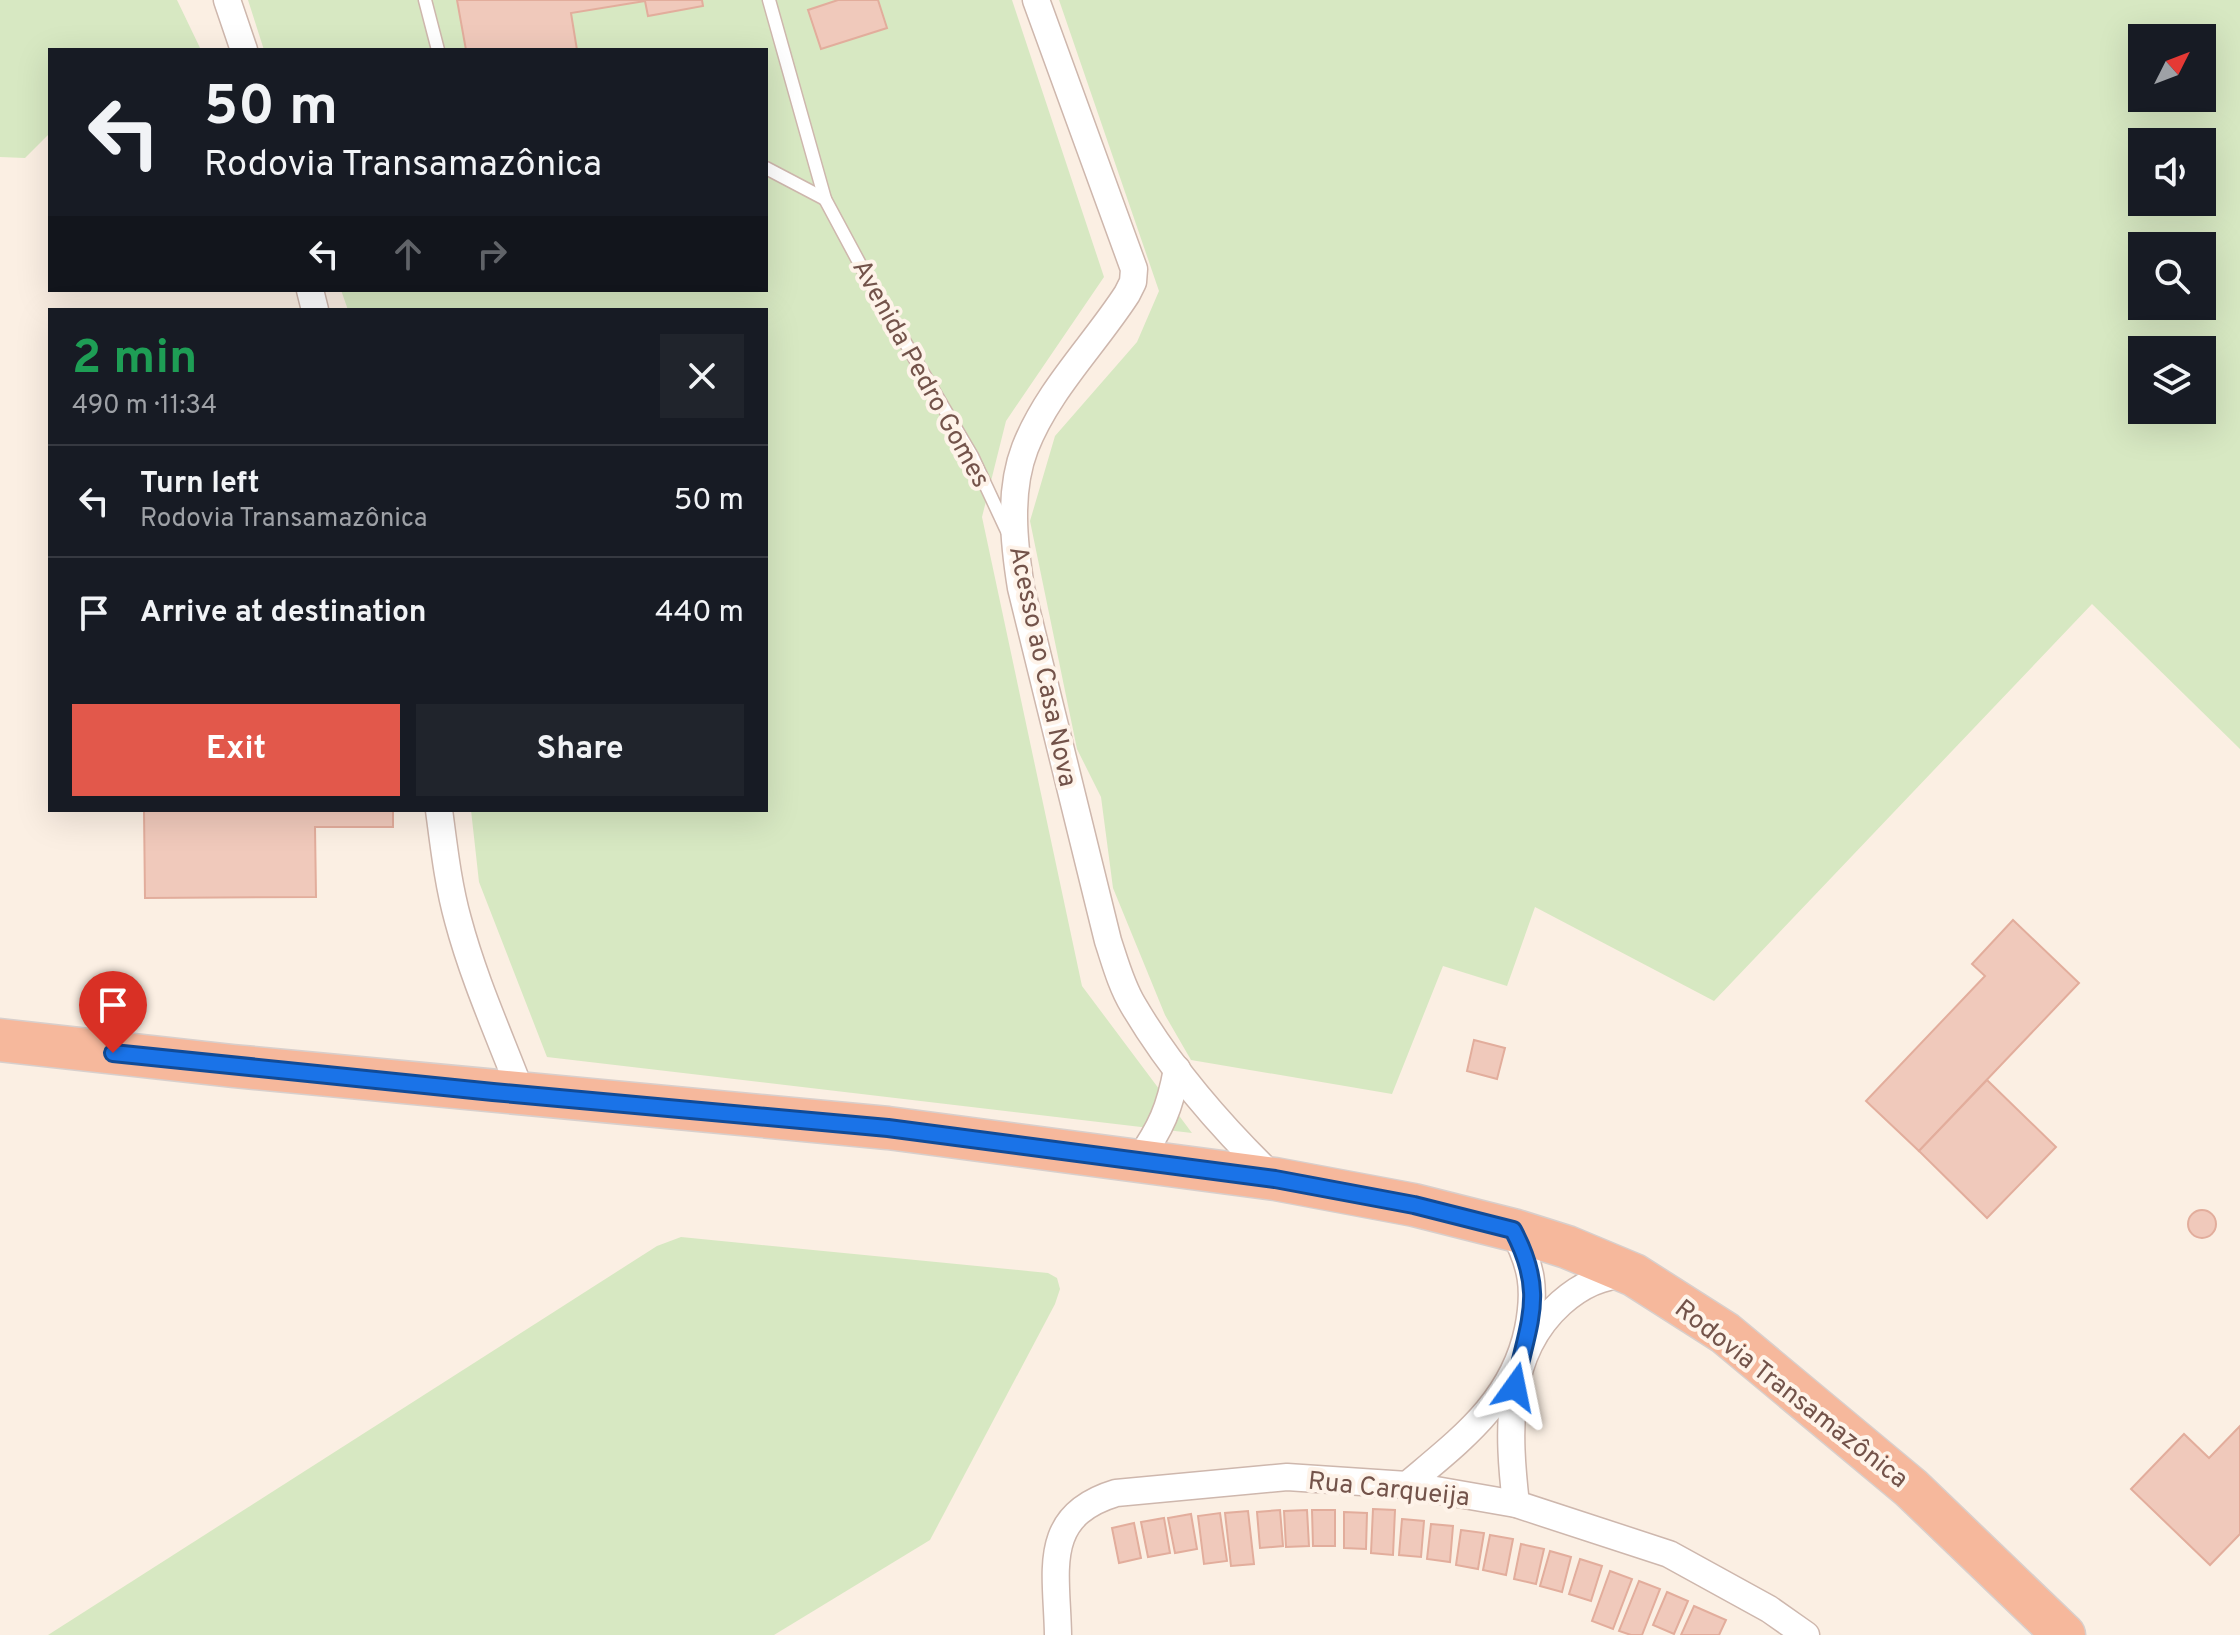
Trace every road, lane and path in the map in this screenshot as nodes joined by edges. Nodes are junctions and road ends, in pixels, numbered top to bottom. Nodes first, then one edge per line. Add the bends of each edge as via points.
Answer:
1 (227, 0) edge
2 (425, 0) edge
3 (769, 0) edge
4 (1036, 0) edge
5 (243, 48) edge
6 (437, 48) edge
7 (768, 169) edge
8 (825, 199) junction
9 (1015, 549) junction
10 (439, 812) edge
11 (0, 1040) edge
12 (1177, 1069) junction
13 (522, 1095) junction
14 (1138, 1161) junction
15 (1275, 1179) junction
16 (1513, 1230) junction
17 (1634, 1275) junction
18 (1520, 1361) junction
19 (1407, 1485) junction
20 (1516, 1504) junction
21 (1058, 1635) edge
22 (1806, 1635) edge
23 (2064, 1635) edge

1 - 5 street
2 - 6 lane
3 - 8 lane, Avenida Pedro Gomes
4 - 9 street, Acesso ao Casa Nova via 1134,269 1127,294 1037,422 1024,450 1016,487
7 - 8 lane
8 - 9 lane, Avenida Pedro Gomes via 972,456
9 - 12 street, Acesso ao Casa Nova via 1108,941 1131,1003
10 - 13 street via 457,919
11 - 13 highway, Rodovia Transamazônica
12 - 14 street via 1171,1103
12 - 15 street, Acesso ao Casa Nova
13 - 14 highway, Rodovia Transamazônica via 888,1128
14 - 15 highway, Rodovia Transamazônica
15 - 16 highway, Rodovia Transamazônica
16 - 17 highway, Rodovia Transamazônica
16 - 18 street via 1533,1282
17 - 18 street via 1596,1280 1579,1289 1552,1311
17 - 23 highway, Rodovia Transamazônica via 1725,1333 1846,1432
18 - 19 street via 1491,1408
18 - 20 street via 1511,1426
19 - 20 street, Rua Carqueija
19 - 21 street, Rua Carqueija via 1287,1477 1146,1489 1096,1499 1063,1528 1057,1550
20 - 22 street, Rua Carqueija via 1669,1554

